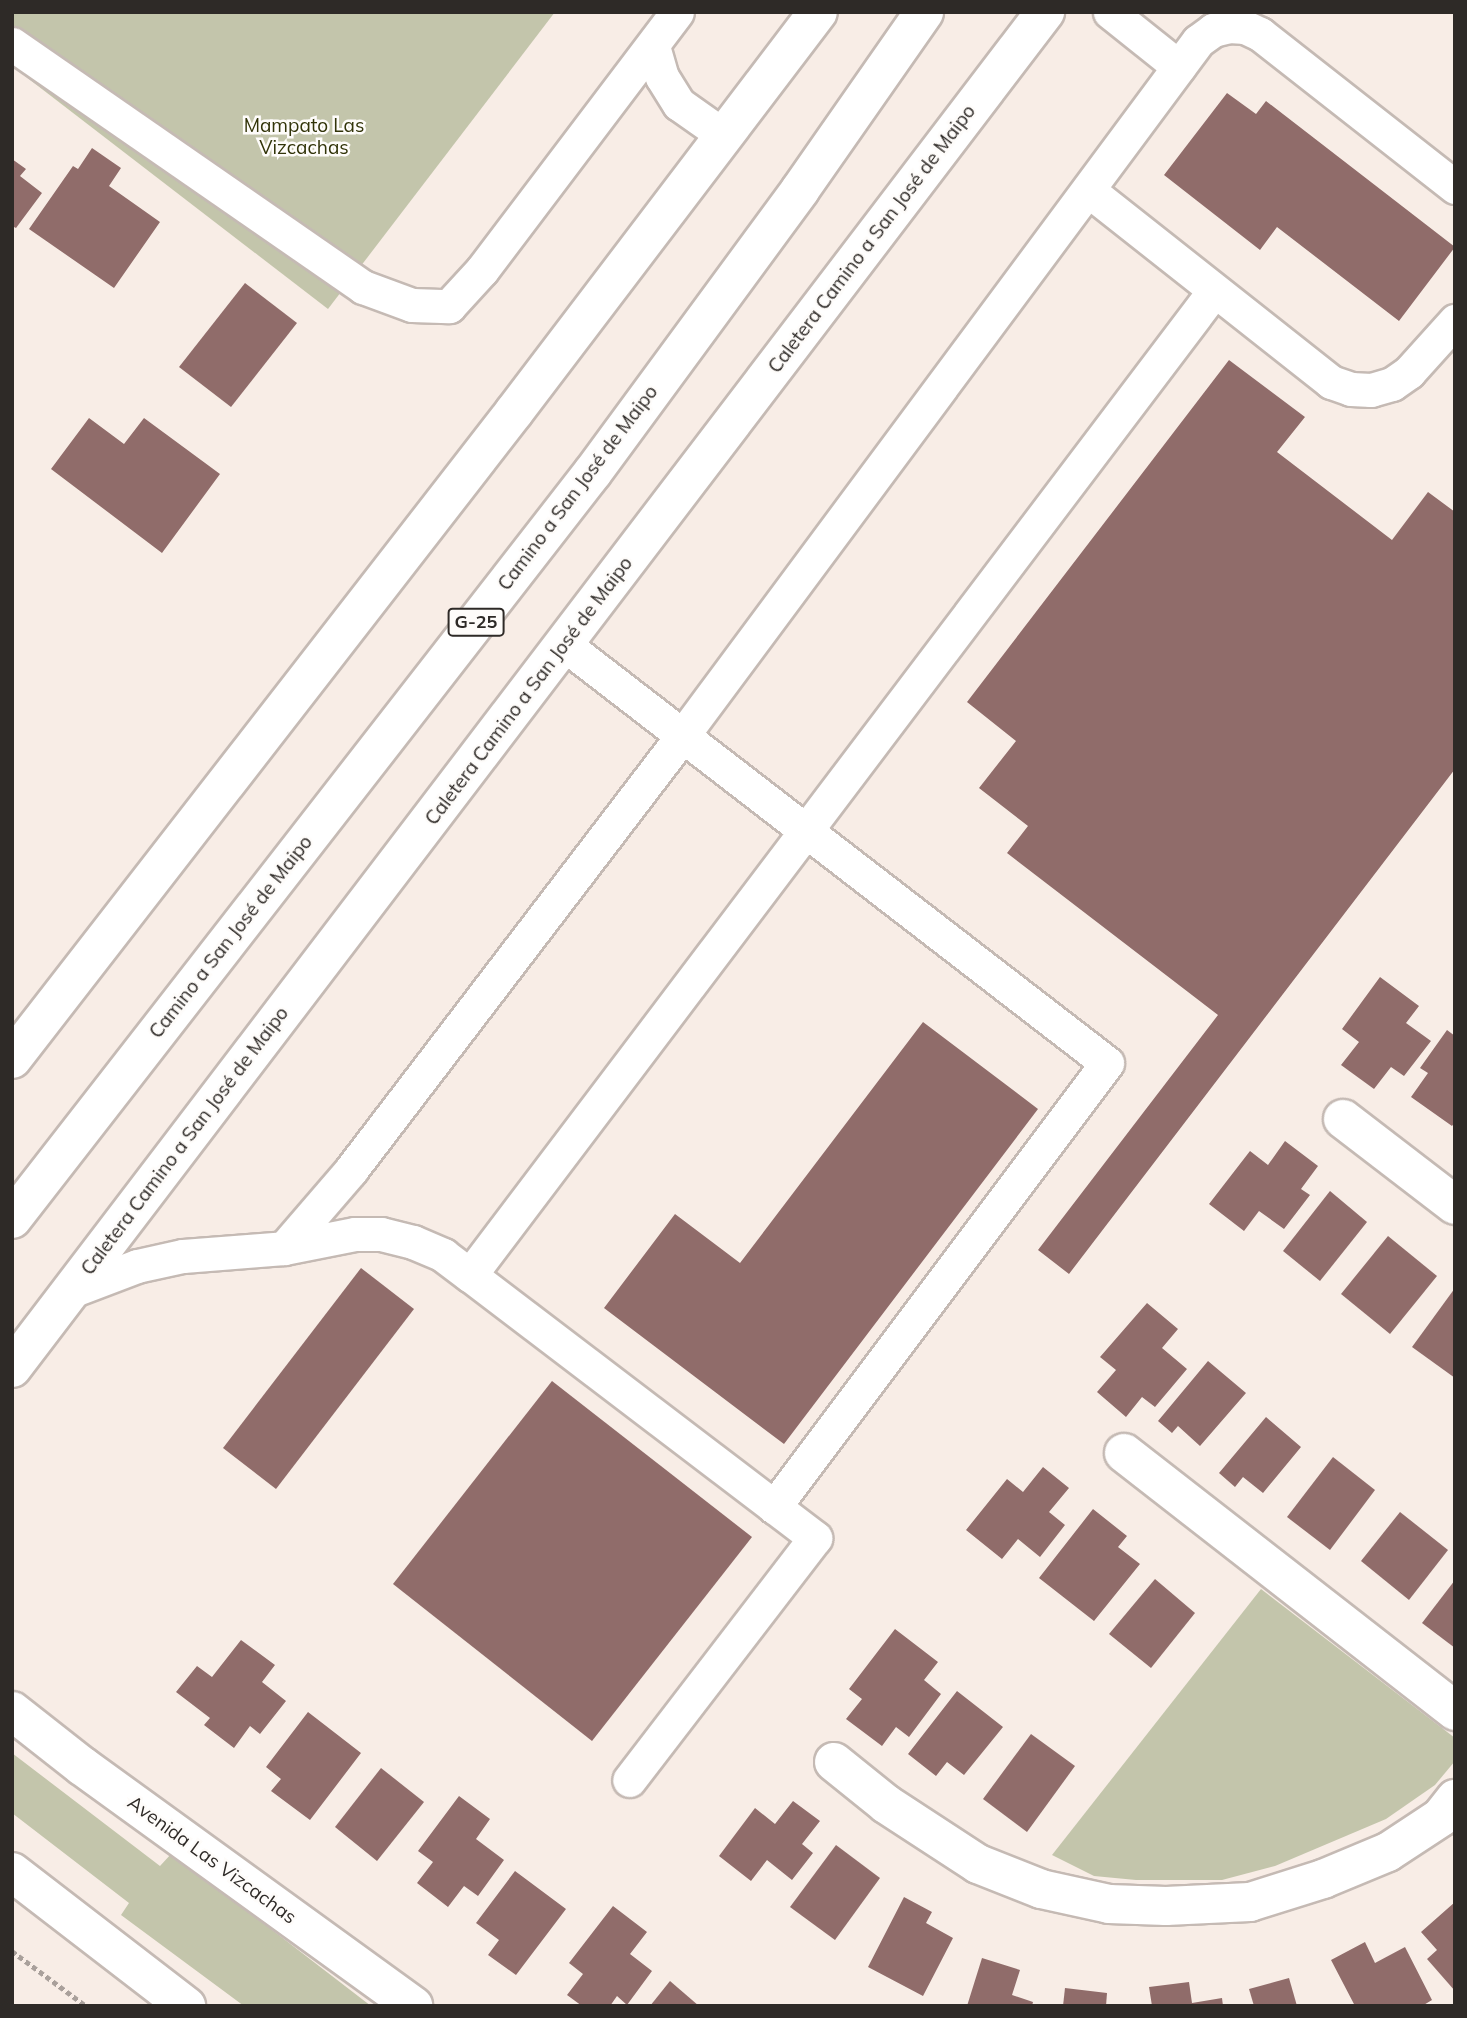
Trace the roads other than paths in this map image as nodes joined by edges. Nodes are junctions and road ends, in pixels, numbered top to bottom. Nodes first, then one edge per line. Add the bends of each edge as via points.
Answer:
1 (677, 12) edge
2 (924, 12) edge
3 (1045, 12) edge
4 (1110, 12) edge
5 (811, 15) edge
6 (12, 44) edge
7 (653, 46) junction
8 (1179, 67) junction
9 (723, 135) junction
10 (1455, 187) edge
11 (1088, 190) junction
12 (1214, 291) junction
13 (1455, 321) edge
14 (565, 645) junction
15 (683, 735) junction
16 (807, 831) junction
17 (12, 1059) edge
18 (1343, 1119) dead end
19 (1455, 1205) edge
20 (12, 1219) edge
21 (284, 1248) junction
22 (470, 1275) junction
23 (71, 1292) junction
24 (12, 1367) edge
25 (1124, 1453) dead end
26 (774, 1507) junction
27 (12, 1711) edge
28 (1455, 1711) edge
29 (834, 1762) dead end
30 (629, 1780) dead end
31 (1455, 1800) edge
32 (12, 1872) edge
33 (186, 2006) edge
34 (414, 2006) edge

1 - 7 lane
2 - 20 street, Camino a San José de Maipo / G-25 via 593,472
3 - 14 street, Caletera Camino a San José de Maipo
4 - 8 lane
5 - 9 street
6 - 7 lane via 363,287 412,305 449,306 482,270
7 - 9 lane via 662,77 679,104
8 - 10 lane via 1198,40 1213,30 1245,27 1260,34
8 - 11 lane
9 - 17 street
11 - 12 lane
11 - 15 lane
12 - 13 lane via 1331,382 1351,389 1392,384 1409,372
12 - 16 lane
14 - 15 lane
14 - 23 street, Caletera Camino a San José de Maipo
15 - 16 lane
15 - 21 lane via 351,1170
16 - 22 lane
16 - 26 lane via 1107,1063
18 - 19 street
21 - 22 lane via 355,1234 381,1234 443,1255
21 - 23 lane via 183,1256 137,1266
22 - 26 lane
23 - 24 street, Caletera Camino a San José de Maipo
25 - 28 street
26 - 30 lane via 815,1538
27 - 34 street, Avenida Las Vizcachas
29 - 31 street via 886,1804 978,1864 1041,1889 1109,1904 1250,1902 1388,1852 1441,1817
32 - 33 street

